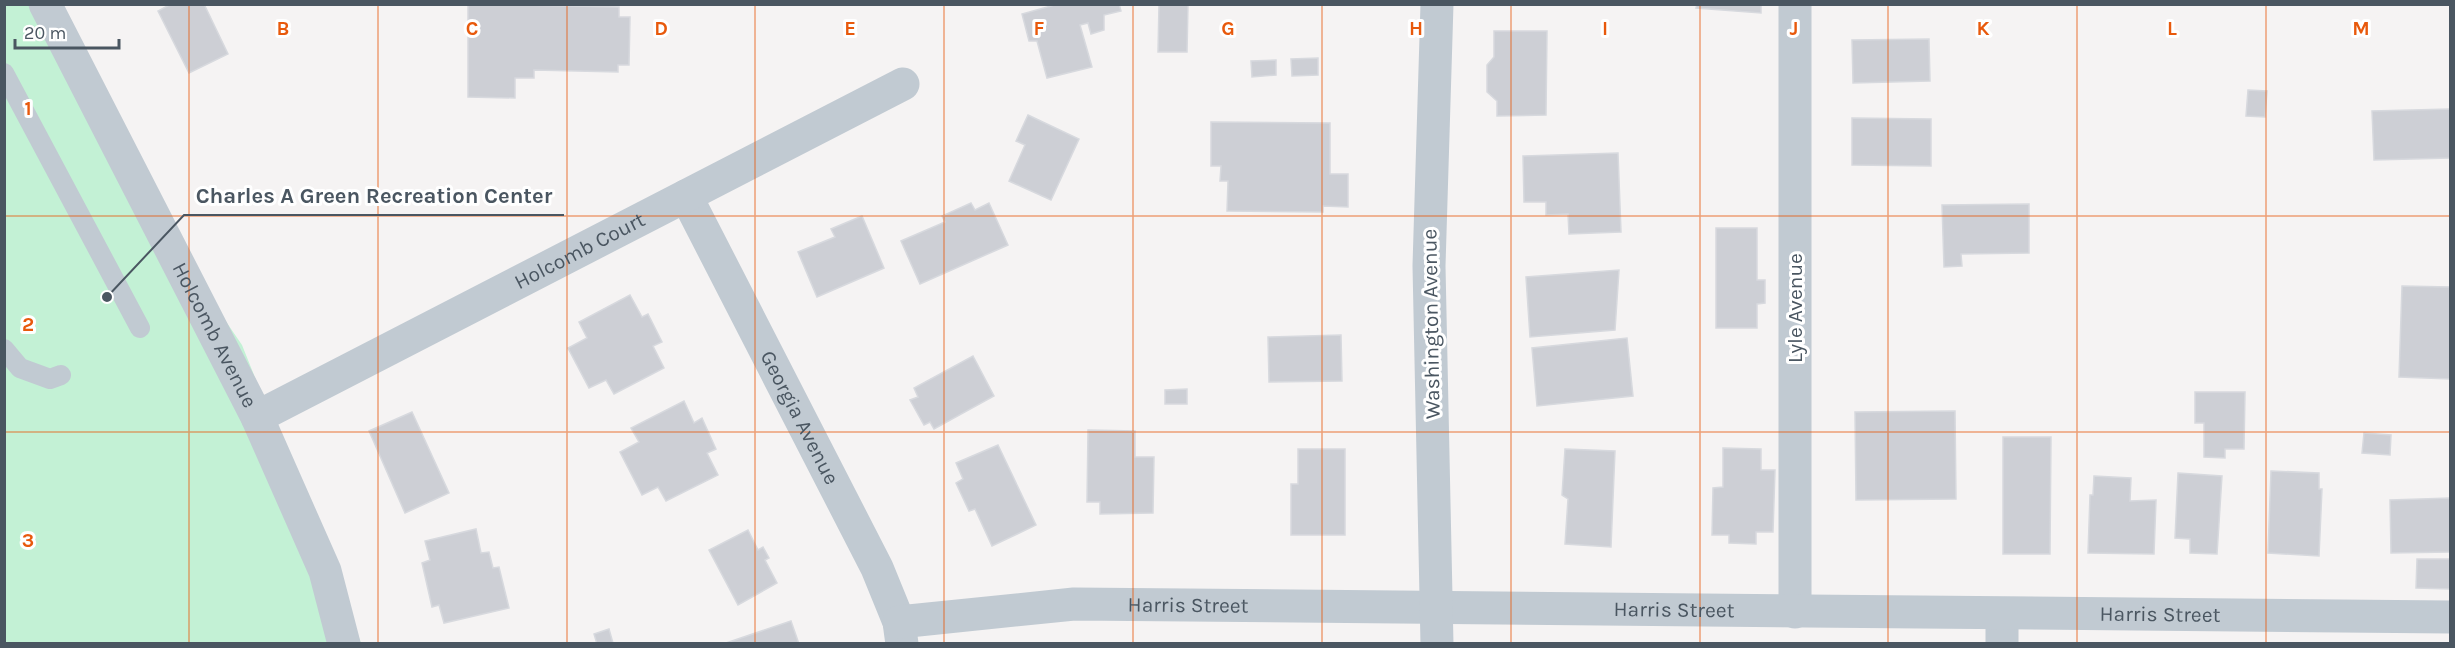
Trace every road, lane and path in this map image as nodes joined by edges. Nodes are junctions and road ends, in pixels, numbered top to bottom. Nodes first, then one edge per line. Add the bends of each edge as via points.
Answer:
1 (45, 4) edge
2 (1437, 4) edge
3 (1795, 4) edge
4 (4, 73) edge
5 (903, 84) dead end
6 (686, 196) junction
7 (140, 328) dead end
8 (4, 349) edge
9 (61, 375) dead end
10 (257, 417) junction
11 (1436, 608) junction
12 (1795, 612) junction
13 (2451, 617) edge
14 (2002, 629) edge
15 (900, 633) edge
16 (344, 644) edge
17 (1437, 644) edge

1 - 10 street, Holcomb Avenue
2 - 11 street, Washington Avenue via 1429,266
3 - 12 street, Lyle Avenue
4 - 7 lane
5 - 6 street, Holcomb Court
6 - 10 street, Holcomb Court
6 - 15 street, Georgia Avenue via 877,568
8 - 9 lane via 20,368 50,379
10 - 16 street, Holcomb Avenue via 325,571
11 - 12 street, Harris Street
11 - 15 street, Harris Street via 1074,604
11 - 17 street, Washington Avenue
12 - 14 street, Harris Street
13 - 14 street, Harris Street

